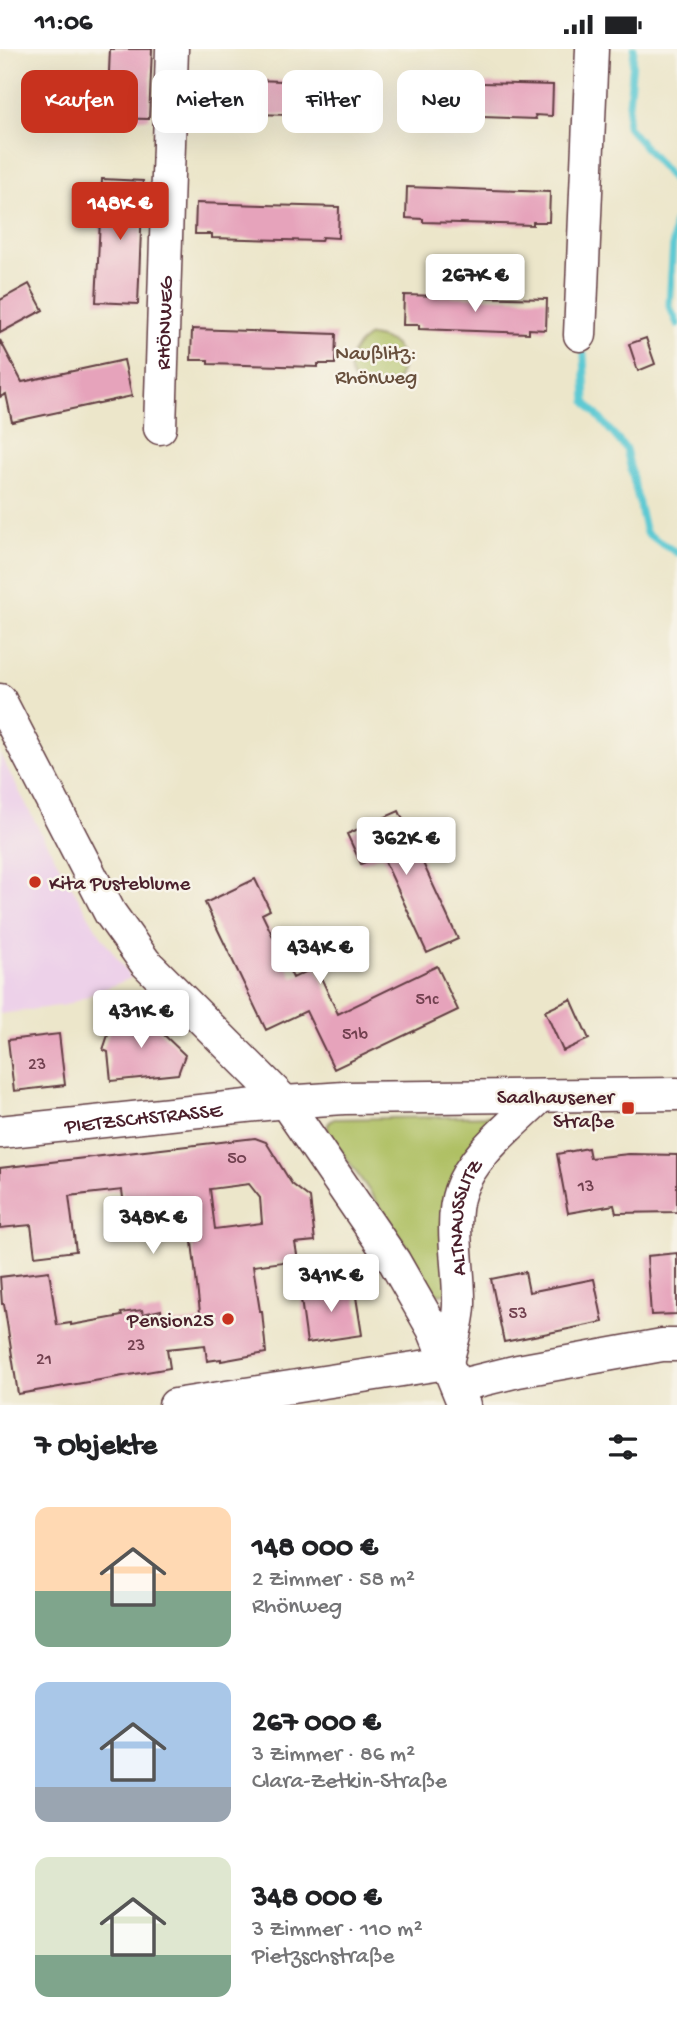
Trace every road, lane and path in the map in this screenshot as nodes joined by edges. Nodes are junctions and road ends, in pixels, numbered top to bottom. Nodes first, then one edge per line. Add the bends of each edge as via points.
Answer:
1 (172, 49) edge
2 (592, 49) edge
3 (580, 335) dead end
4 (160, 428) dead end
5 (0, 700) edge
6 (677, 1094) edge
7 (540, 1097) junction
8 (285, 1102) junction
9 (0, 1132) edge
10 (677, 1345) edge
11 (456, 1385) edge
12 (175, 1405) edge

1 - 4 street, RHÖNWEG
2 - 3 street
5 - 8 street via 110,913 145,962
6 - 7 street
7 - 8 street
7 - 11 street, ALTNAUSSLITZ via 485,1151 459,1192
8 - 9 street, PIETZSCHSTRASSE
8 - 11 street via 394,1261 433,1329
10 - 11 street
11 - 12 street

